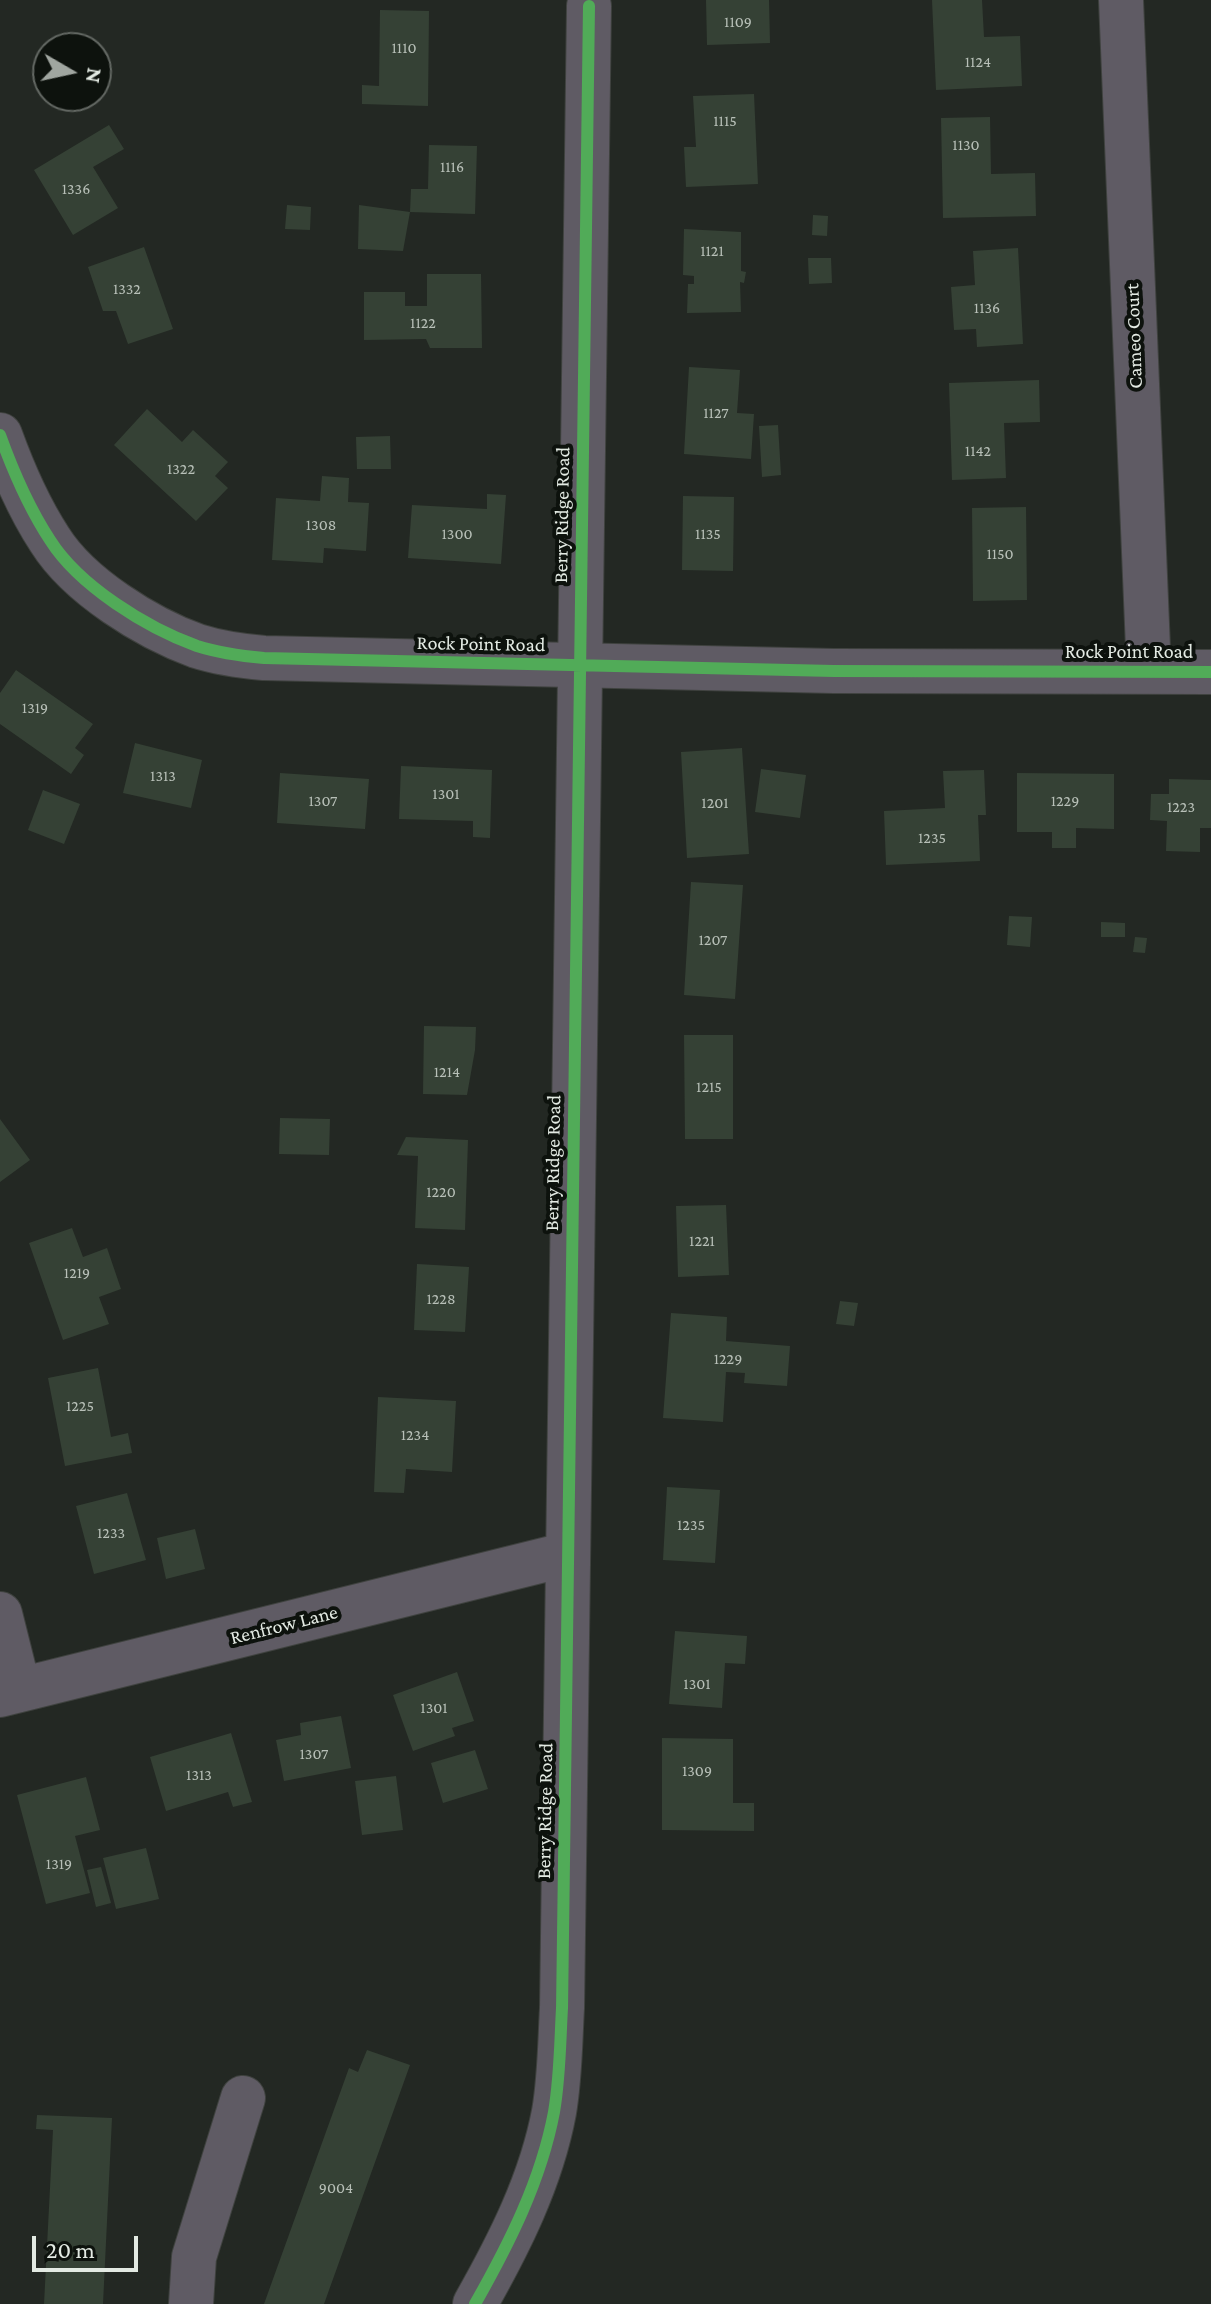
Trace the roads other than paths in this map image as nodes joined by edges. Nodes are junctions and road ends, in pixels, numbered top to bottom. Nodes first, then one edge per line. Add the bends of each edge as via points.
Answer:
1 (1121, 0) edge
2 (589, 6) dead end
3 (0, 435) edge
4 (580, 666) junction
5 (1149, 672) junction
6 (1211, 672) edge
7 (568, 1554) junction
8 (0, 1614) edge
9 (9, 1693) edge
10 (243, 2098) dead end
11 (191, 2304) edge
12 (475, 2304) edge

1 - 5 street, Cameo Court
2 - 4 street, Berry Ridge Road
3 - 4 street, Rock Point Road via 50,541 72,567 98,591 161,631 200,647 264,658
4 - 5 street, Rock Point Road
4 - 7 street, Berry Ridge Road
5 - 6 street, Rock Point Road
7 - 9 street, Renfrow Lane
7 - 12 street, Berry Ridge Road via 562,2008 554,2114 534,2186
8 - 9 street
10 - 11 street via 194,2257

